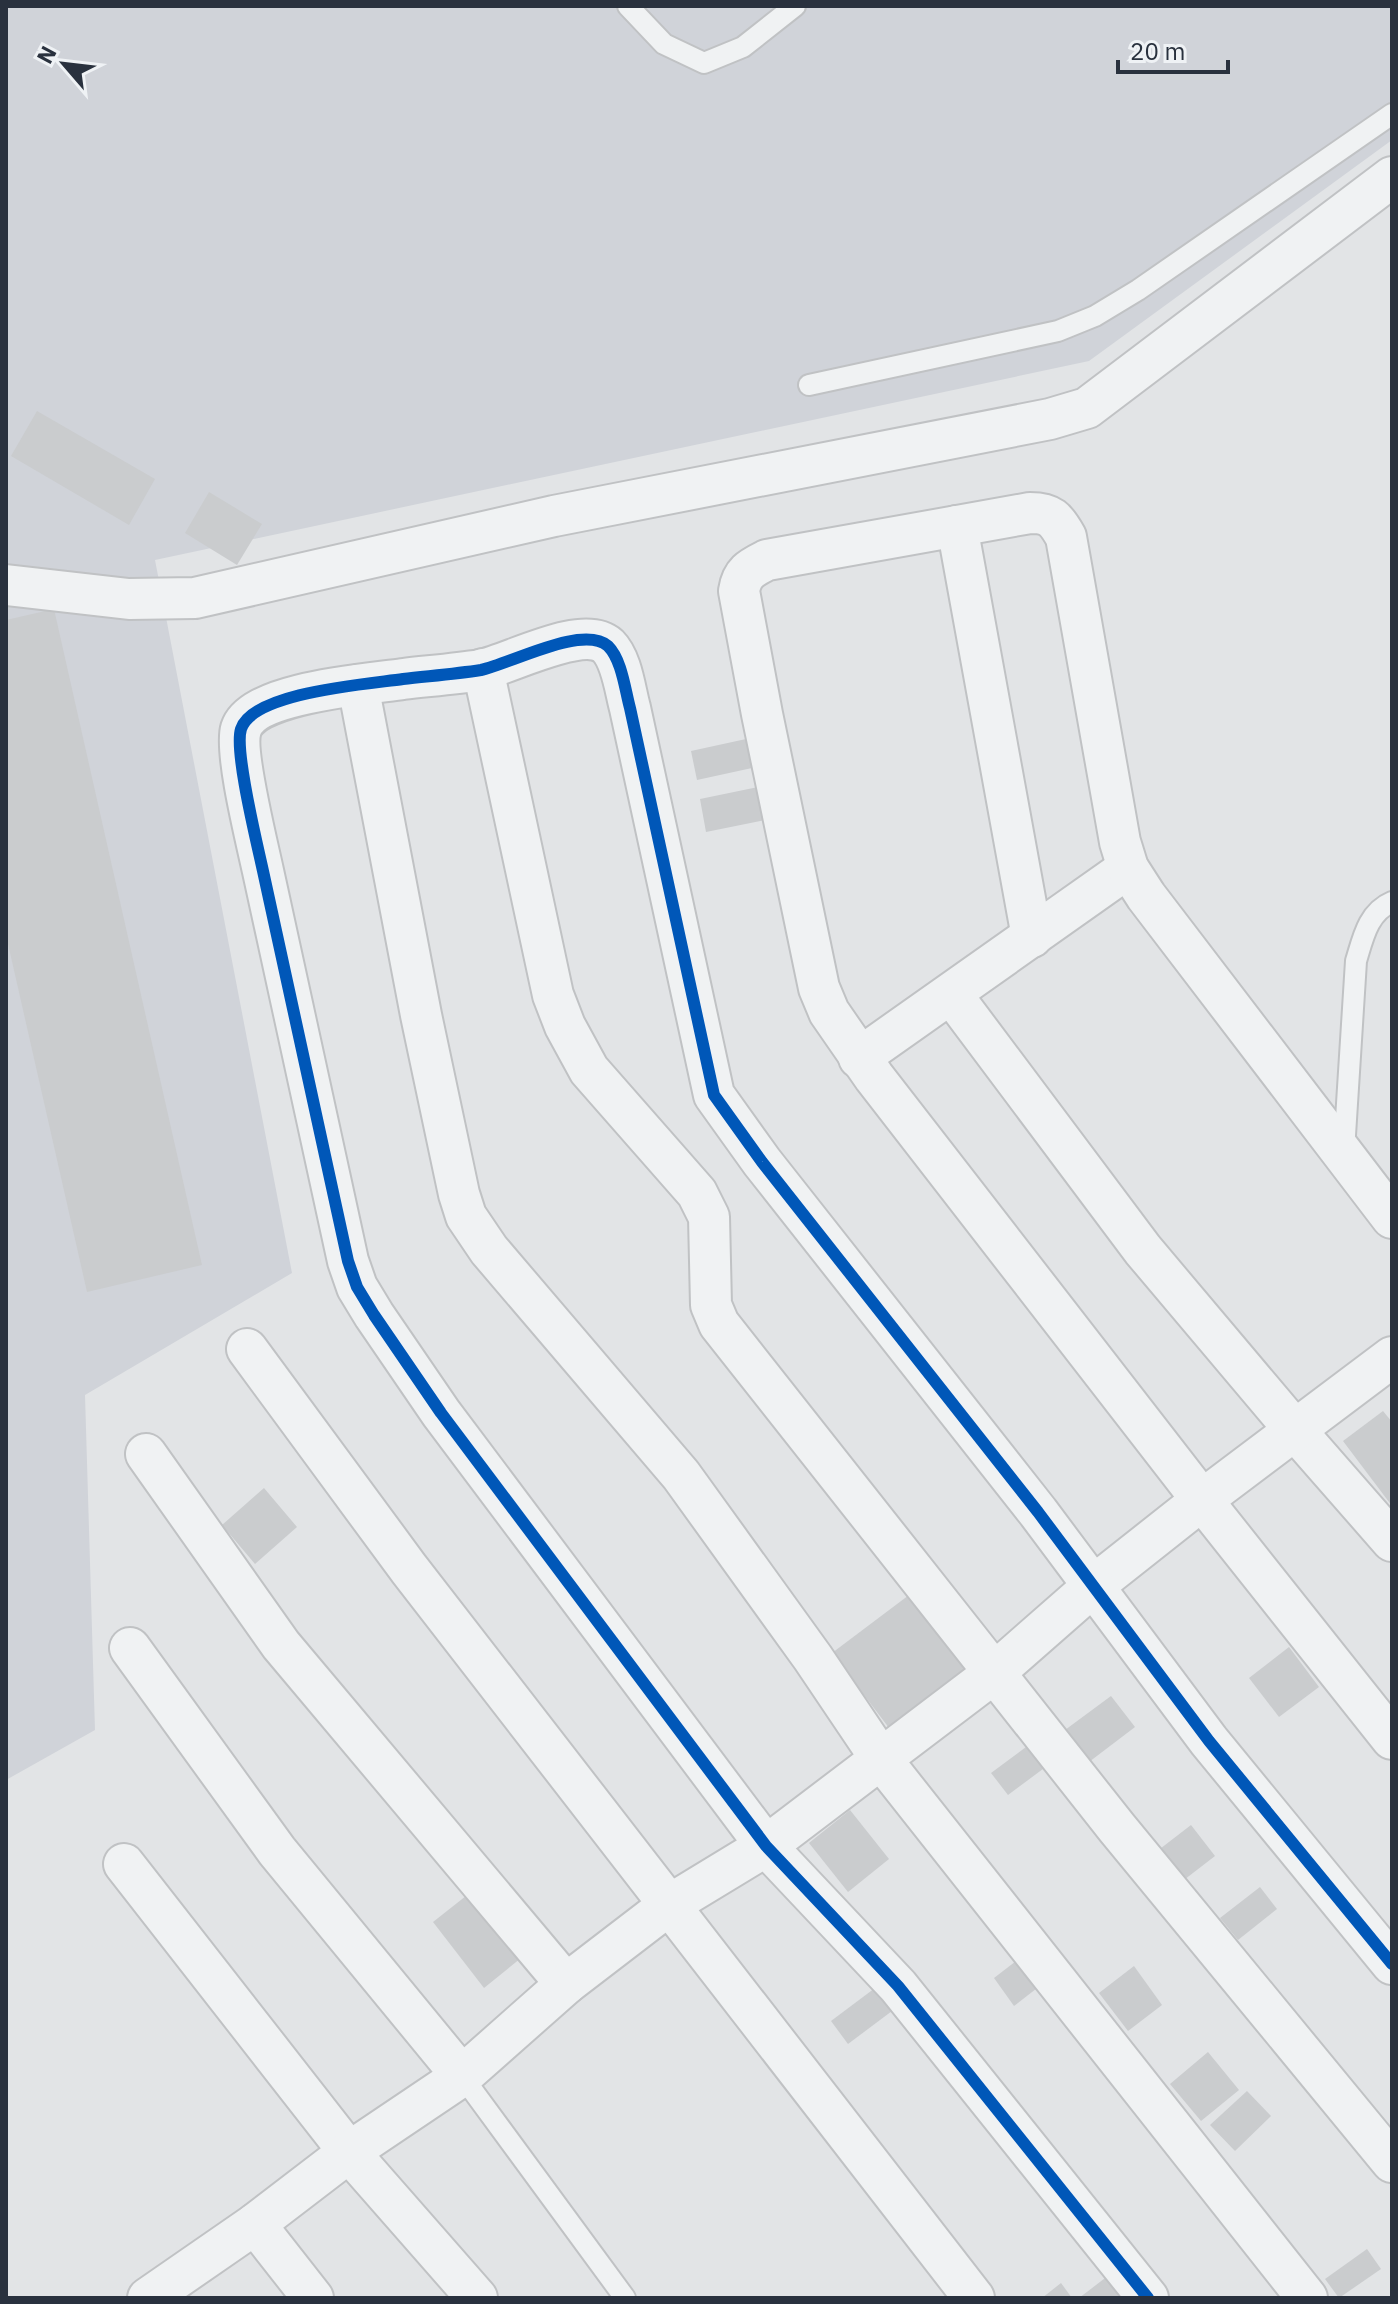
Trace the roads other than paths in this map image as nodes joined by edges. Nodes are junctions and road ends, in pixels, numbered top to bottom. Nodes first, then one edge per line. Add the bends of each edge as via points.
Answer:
1 (628, 6) edge
2 (795, 6) edge
3 (1392, 114) edge
4 (1392, 177) edge
5 (809, 385) dead end
6 (957, 526) junction
7 (6, 585) edge
8 (483, 669) junction
9 (358, 685) junction
10 (1128, 868) junction
11 (1392, 902) edge
12 (1032, 937) junction
13 (952, 995) junction
14 (859, 1058) junction
15 (1344, 1155) junction
16 (1392, 1218) edge
17 (247, 1349) dead end
18 (1392, 1357) edge
19 (1294, 1429) junction
20 (146, 1454) dead end
21 (1202, 1500) junction
22 (1392, 1541) edge
23 (1092, 1587) junction
24 (130, 1648) dead end
25 (994, 1673) junction
26 (1392, 1739) edge
27 (881, 1759) junction
28 (766, 1846) junction
29 (124, 1864) dead end
30 (669, 1905) junction
31 (1392, 1964) edge
32 (566, 1984) junction
33 (462, 2076) junction
34 (349, 2152) junction
35 (1392, 2162) edge
36 (255, 2224) junction
37 (151, 2297) edge
38 (313, 2298) edge
39 (477, 2298) edge
40 (625, 2298) edge
41 (974, 2298) edge
42 (1148, 2298) edge
43 (1307, 2298) edge

1 - 2 lane via 664,44 704,63 743,47
3 - 5 lane via 1095,316 1058,331
4 - 7 street via 1087,408 1050,419 554,516 195,598 129,599
6 - 10 street via 1047,513 1066,537
6 - 12 street
6 - 14 street via 767,560 741,579 762,714 819,988
8 - 9 street
8 - 23 street via 544,648 592,639 606,644 615,656 714,1095
8 - 25 street via 545,964 565,1026 589,1070 697,1193 709,1217 711,1305 719,1324
9 - 27 street via 424,1030 466,1216 489,1250 681,1475
9 - 28 street via 263,707 249,715 239,746 357,1287 441,1413
10 - 12 street
10 - 15 street
11 - 15 lane via 1380,907 1365,931 1356,961
12 - 13 street
13 - 14 street
13 - 19 street via 1143,1250
14 - 21 street
15 - 16 street
17 - 30 street
18 - 19 street
19 - 21 street
19 - 22 street
20 - 32 street via 281,1645
21 - 23 street
21 - 26 street
23 - 25 street
23 - 31 street via 1209,1741
24 - 33 street via 277,1851
25 - 27 street
25 - 35 street
27 - 28 street
27 - 43 street
28 - 30 street
28 - 42 street via 898,1986
29 - 34 street
30 - 32 street
30 - 41 street
32 - 33 street
33 - 34 street
33 - 40 lane
34 - 36 street
34 - 39 street
36 - 37 street
36 - 38 street

